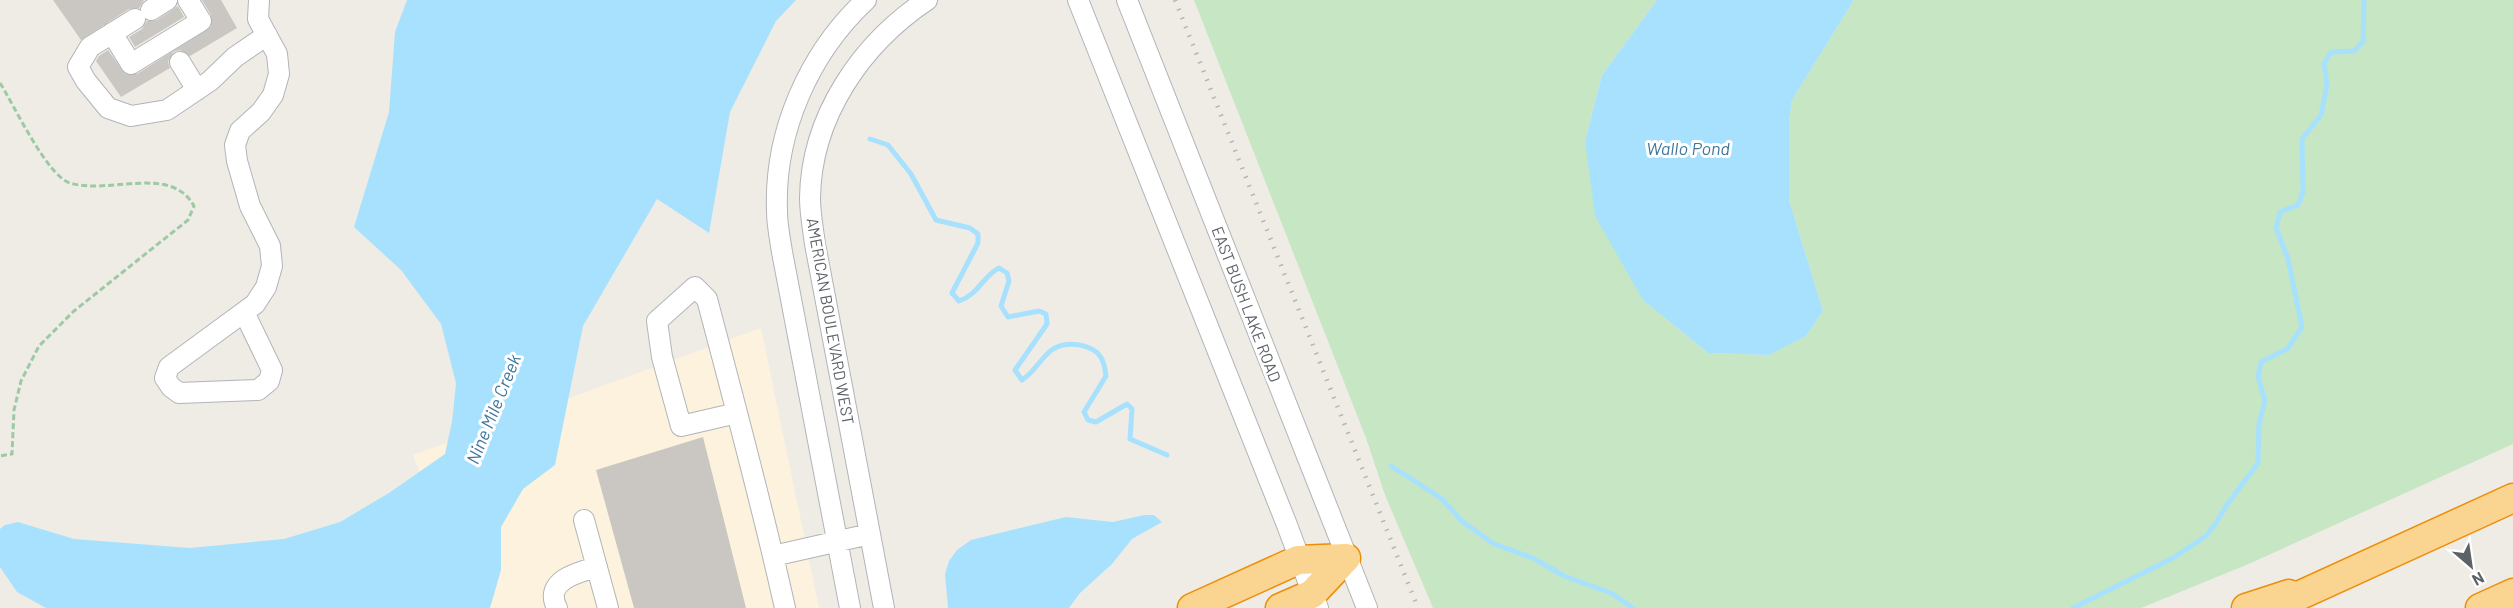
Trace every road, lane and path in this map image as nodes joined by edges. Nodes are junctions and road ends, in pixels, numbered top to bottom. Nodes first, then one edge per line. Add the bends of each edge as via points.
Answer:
1 (188, 0) edge
2 (259, 0) edge
3 (866, 0) edge
4 (927, 0) edge
5 (1078, 0) edge
6 (1127, 0) edge
7 (151, 10) edge
8 (112, 33) junction
9 (267, 35) junction
10 (180, 62) dead end
11 (0, 83) edge
12 (197, 90) junction
13 (244, 312) junction
14 (737, 413) junction
15 (0, 456) edge
16 (2513, 498) edge
17 (584, 520) dead end
18 (870, 534) junction
19 (837, 542) junction
20 (773, 556) junction
21 (1347, 558) junction
22 (1298, 560) junction
23 (597, 567) junction
24 (2331, 580) junction
25 (2513, 593) edge
26 (1315, 601) edge
27 (557, 608) edge
28 (608, 608) edge
29 (785, 608) edge
30 (850, 608) edge
31 (884, 608) edge
32 (1192, 608) edge
33 (1280, 608) edge
34 (1367, 608) edge
35 (2246, 608) edge
36 (2272, 608) edge
37 (2480, 608) edge

1 - 8 street via 201,21 131,64
2 - 9 street via 258,19
3 - 19 street, AMERICAN BOULEVARD WEST via 825,47 804,84 789,122 779,167 777,211 782,252
4 - 18 street, AMERICAN BOULEVARD WEST via 878,39 852,70 830,111 814,161 810,199 814,244
5 - 22 street
6 - 21 street, EAST BUSH LAKE ROAD
7 - 8 street
8 - 12 street via 90,47 78,67 108,108 130,116 166,110
9 - 12 street
9 - 13 street via 277,54 279,74 273,95 240,131 235,145 250,206 270,246 272,266 266,287
10 - 12 street
11 - 15 path via 41,157 69,183 114,187 155,182 187,195 194,206 189,220 74,311 39,346 21,381 14,410 12,454
13 - 13 street via 169,367 165,378 171,387 180,393 258,390 269,381 272,370
14 - 14 street via 707,299 695,287 657,321 662,357 681,426
14 - 20 street
16 - 24 highway
17 - 23 street
18 - 19 street
18 - 31 street, AMERICAN BOULEVARD WEST
19 - 20 street
19 - 30 street, AMERICAN BOULEVARD WEST
20 - 29 street
21 - 22 highway
21 - 26 highway
21 - 34 street, EAST BUSH LAKE ROAD
22 - 26 street
22 - 32 highway
23 - 27 street via 561,580 554,592
23 - 28 street
24 - 35 highway
24 - 36 highway
25 - 37 highway
26 - 33 highway

